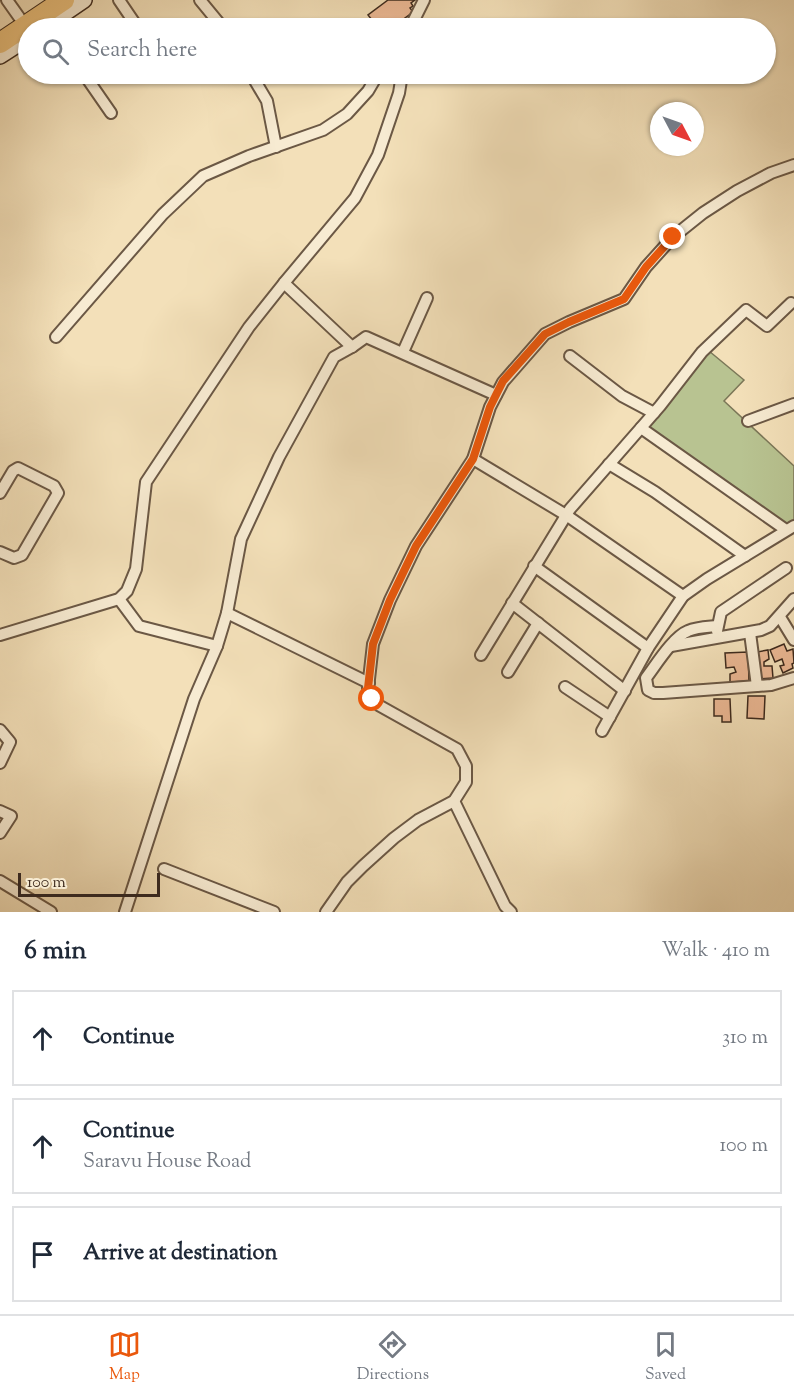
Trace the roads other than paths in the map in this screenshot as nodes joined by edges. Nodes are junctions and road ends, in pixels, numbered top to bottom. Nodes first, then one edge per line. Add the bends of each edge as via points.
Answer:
1 (7, 0) edge
2 (45, 0) edge
3 (64, 0) edge
4 (84, 0) edge
5 (119, 0) edge
6 (200, 0) edge
7 (424, 0) edge
8 (20, 17) joint
9 (18, 18) edge
10 (37, 18) edge
11 (61, 18) edge
12 (131, 18) edge
13 (215, 18) edge
14 (415, 18) edge
15 (0, 30) edge
16 (18, 30) edge
17 (0, 42) edge
18 (18, 44) edge
19 (0, 56) edge
20 (91, 84) edge
21 (257, 84) edge
22 (372, 84) edge
23 (400, 84) edge
24 (111, 113) dead end
25 (276, 147) junction
26 (794, 165) edge
27 (284, 283) junction
28 (427, 298) dead end
29 (793, 304) edge
30 (56, 337) dead end
31 (352, 347) junction
32 (403, 352) junction
33 (570, 356) dead end
34 (496, 395) junction
35 (794, 404) edge
36 (654, 413) junction
37 (748, 421) dead end
38 (641, 428) junction
39 (473, 459) junction
40 (609, 464) junction
41 (0, 493) edge
42 (566, 515) junction
43 (790, 528) edge
44 (0, 552) edge
45 (744, 556) junction
46 (534, 566) junction
47 (786, 567) dead end
48 (683, 597) junction
49 (119, 599) junction
50 (794, 599) edge
51 (512, 603) junction
52 (227, 613) junction
53 (780, 617) junction
54 (538, 623) junction
55 (717, 632) junction
56 (750, 633) junction
57 (0, 635) edge
58 (794, 640) edge
59 (217, 646) junction
60 (648, 648) junction
61 (481, 655) dead end
62 (508, 672) dead end
63 (794, 678) edge
64 (369, 683) junction
65 (757, 686) junction
66 (565, 687) dead end
67 (625, 691) junction
68 (610, 717) junction
69 (0, 730) edge
70 (602, 731) dead end
71 (0, 763) edge
72 (454, 801) junction
73 (0, 811) edge
74 (0, 833) edge
75 (164, 869) dead end
76 (0, 881) edge
77 (51, 912) edge
78 (125, 912) edge
79 (274, 912) edge
80 (326, 912) edge
81 (511, 912) edge

1 - 8 street
2 - 8 highway
3 - 10 highway
4 - 11 street
5 - 12 street
6 - 13 street
7 - 14 street
9 - 15 highway
16 - 17 highway
18 - 19 street
20 - 24 street
21 - 25 street via 267,101
22 - 25 street via 347,114 323,130
23 - 27 street via 378,155 355,198
25 - 30 street via 203,176 186,190
26 - 34 street via 736,191 703,213 673,237 624,299 545,334 503,381
27 - 31 street
27 - 49 street via 249,327 146,482 136,569 127,591
28 - 32 street
29 - 36 street via 766,326 746,309 702,352
31 - 32 street via 366,337
31 - 52 street via 334,357 279,457 241,539
32 - 34 street
33 - 36 street via 622,396
34 - 39 street
35 - 37 street
36 - 38 street
38 - 40 street
38 - 43 street
39 - 42 street
39 - 64 street via 416,546 390,600 373,644
40 - 42 street
40 - 45 street
41 - 44 street via 18,468 54,486 58,493 22,555 14,558
42 - 46 street
42 - 48 street
43 - 45 street
45 - 48 street
46 - 51 street
46 - 60 street
47 - 55 street via 721,612
48 - 60 street
49 - 57 street
49 - 59 street via 140,626
50 - 53 street
51 - 54 street
51 - 61 street
52 - 59 street
52 - 64 street
53 - 56 street via 770,626
53 - 58 street
54 - 62 street
54 - 67 street
55 - 56 street
55 - 65 street via 671,646 646,678 648,690 654,693
56 - 65 street
59 - 78 street via 194,699
60 - 67 street
63 - 65 street
64 - 72 street via 372,699 380,706 457,749 466,774
66 - 68 street
67 - 68 street
68 - 70 street
69 - 71 street via 10,742
72 - 80 street via 394,838 347,882
72 - 81 street
73 - 74 street via 11,816
75 - 79 street
76 - 77 street

